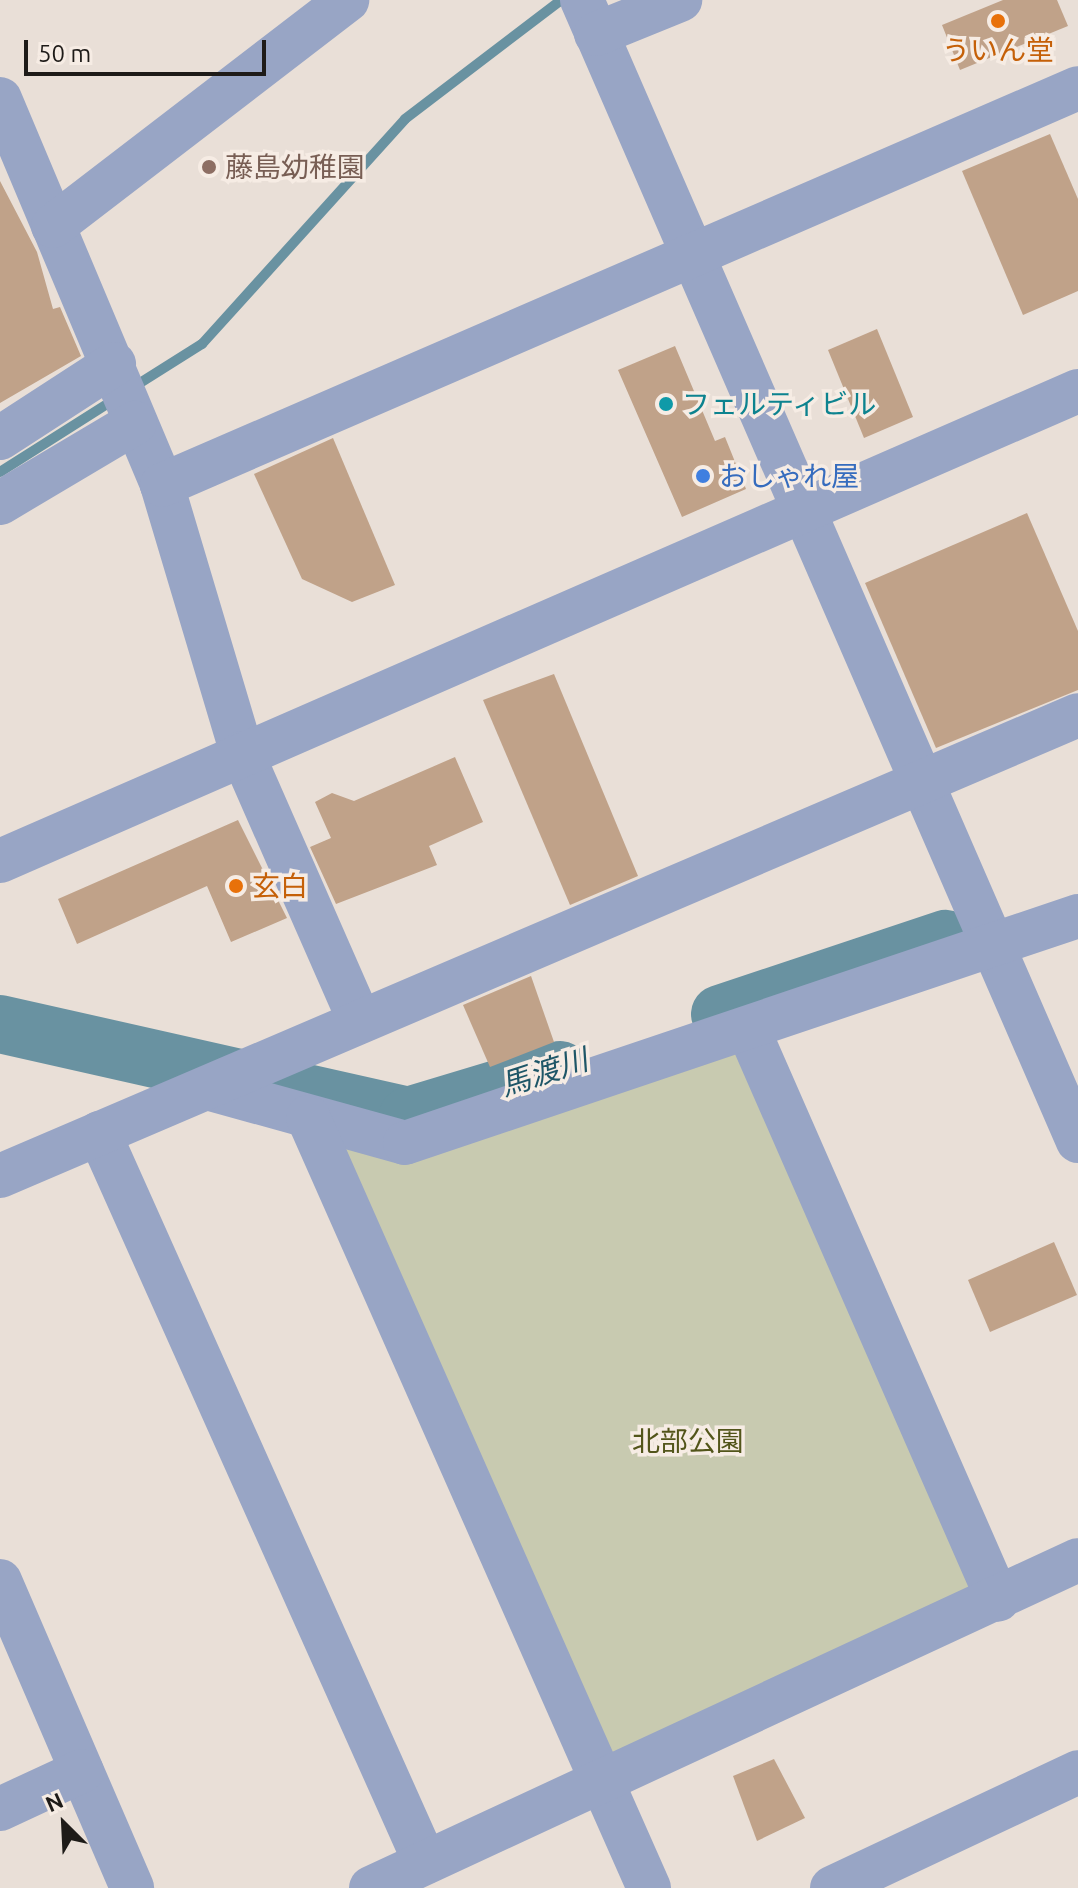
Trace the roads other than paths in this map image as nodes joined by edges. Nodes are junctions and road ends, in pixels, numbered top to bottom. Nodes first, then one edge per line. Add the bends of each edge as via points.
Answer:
1 (347, 0) edge
2 (680, 0) edge
3 (589, 17) edge
4 (1078, 88) edge
5 (0, 99) edge
6 (14, 172) edge
7 (53, 226) junction
8 (694, 260) junction
9 (114, 364) junction
10 (1078, 391) edge
11 (135, 423) junction
12 (0, 438) edge
13 (162, 485) junction
14 (0, 503) edge
15 (801, 512) junction
16 (1078, 715) edge
17 (242, 753) junction
18 (922, 782) junction
19 (0, 861) edge
20 (1078, 916) edge
21 (991, 944) junction
22 (359, 1020) junction
23 (748, 1029) junction
24 (207, 1088) junction
25 (308, 1117) junction
26 (99, 1133) junction
27 (1078, 1141) edge
28 (0, 1176) edge
29 (1078, 1560) edge
30 (0, 1581) edge
31 (998, 1600) junction
32 (82, 1771) junction
33 (1078, 1772) edge
34 (604, 1785) junction
35 (0, 1809) edge
36 (425, 1862) junction
37 (132, 1888) edge
38 (371, 1888) edge
39 (649, 1888) edge
40 (832, 1888) edge

1 - 7 street
2 - 3 street
3 - 8 street
4 - 8 street
5 - 6 street
6 - 7 street
7 - 9 street
8 - 13 street
8 - 15 street
9 - 11 street
9 - 12 street
10 - 15 street
11 - 13 street
11 - 14 street
13 - 17 street
15 - 17 street
15 - 18 street
16 - 18 street
17 - 19 street
17 - 22 street
18 - 21 street
18 - 22 street
20 - 21 street
21 - 23 street
21 - 27 street
22 - 24 street
23 - 25 street via 405,1143
23 - 31 street
24 - 25 street
24 - 26 street
25 - 34 street
26 - 28 street
26 - 36 street
29 - 31 street
30 - 32 street
31 - 34 street
32 - 35 street
32 - 37 street
33 - 40 street
34 - 36 street
34 - 39 street
36 - 38 street

